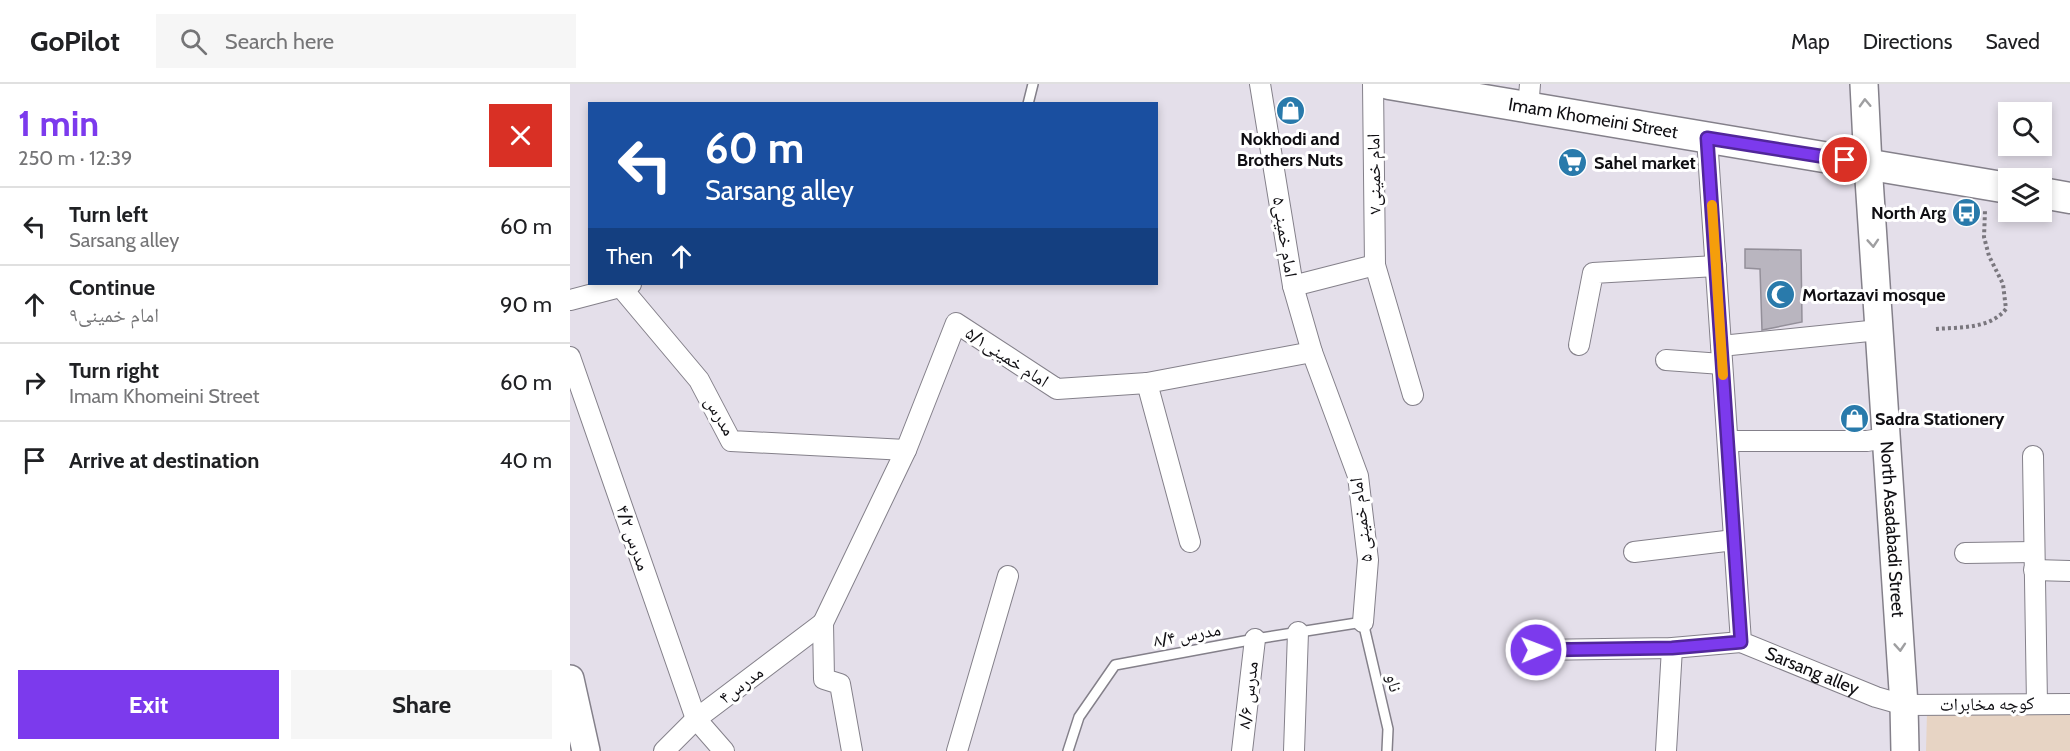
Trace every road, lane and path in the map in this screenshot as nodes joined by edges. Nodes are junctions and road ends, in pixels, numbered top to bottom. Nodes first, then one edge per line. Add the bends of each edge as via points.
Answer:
1 (1033, 84) edge
2 (1260, 84) edge
3 (1373, 84) edge
4 (1389, 84) edge
5 (1864, 84) edge
6 (1529, 96) edge
7 (1028, 102) edge
8 (1707, 138) junction
9 (1868, 164) junction
10 (1998, 186) edge
11 (2052, 195) edge
12 (2070, 198) edge
13 (1985, 211) dead end
14 (1375, 265) junction
15 (1716, 266) junction
16 (626, 285) edge
17 (1293, 286) junction
18 (570, 300) edge
19 (1936, 328) dead end
20 (1879, 330) junction
21 (1580, 345) dead end
22 (1721, 347) junction
23 (1312, 352) junction
24 (570, 357) edge
25 (1666, 360) dead end
26 (1147, 383) junction
27 (1413, 395) dead end
28 (1886, 438) junction
29 (1728, 441) junction
30 (906, 450) junction
31 (2033, 456) dead end
32 (1734, 540) junction
33 (1190, 542) dead end
34 (1634, 552) dead end
35 (1965, 553) dead end
36 (2034, 561) junction
37 (2070, 571) edge
38 (1008, 576) dead end
39 (1363, 622) junction
40 (823, 623) junction
41 (1298, 632) junction
42 (1255, 639) junction
43 (1741, 642) junction
44 (1672, 648) junction
45 (1536, 650) dead end
46 (570, 679) edge
47 (2037, 704) junction
48 (2070, 704) edge
49 (1904, 705) junction
50 (696, 719) junction
51 (586, 751) edge
52 (664, 751) edge
53 (724, 751) edge
54 (852, 751) edge
55 (957, 751) edge
56 (1068, 751) edge
57 (1242, 751) edge
58 (1294, 751) edge
59 (1386, 751) edge
60 (1666, 751) edge
61 (1905, 751) edge

1 - 7 lane
2 - 17 street, امام خمینی۵
3 - 14 street, امام خمینی۷
4 - 6 main road, Imam Khomeini Street
9 -> 5 main road, North Asadabadi Street
6 - 8 main road, Imam Khomeini Street
8 - 9 main road, Imam Khomeini Street
8 - 15 street, Sarsang alley
9 - 10 main road, Imam Khomeini Street
9 -> 20 main road, North Asadabadi Street
11 - 12 main road
13 - 19 path via 1984,237 2003,284 2007,309 1998,319 1976,325
14 - 17 street
14 - 27 street, امام خمینی۷
15 - 21 street via 1593,273
15 - 22 street, Sarsang alley
16 - 18 street
16 - 30 street, مدرس via 699,380 731,441
17 - 23 street, امام خمینی۵
20 - 22 street
20 - 28 main road, North Asadabadi Street
22 - 25 street
22 - 29 street, Sarsang alley
23 - 26 street, امام خمینی۵/۱
23 - 39 street, امام خمینی ۵ via 1358,476 1368,560
24 - 50 street, مدرس ۴/۲
26 - 30 street, امام خمینی۵/۱ via 1057,389 956,323
26 - 33 street
28 - 29 street
28 -> 49 main road, North Asadabadi Street
29 - 32 street, Sarsang alley
30 - 40 street, امام خمینی۵/۱
31 - 36 street
32 - 34 street
32 - 43 street, Sarsang alley
35 - 36 street
36 - 37 street
36 - 47 street
38 - 55 street
39 - 41 lane, مدرس ۸/۴
39 - 59 lane, ناو via 1388,729
40 - 50 street, مدرس۴
40 - 54 street via 824,679 840,684
41 - 42 lane, مدرس ۸/۴
41 - 58 street
42 - 56 lane, مدرس ۸/۴ via 1115,665 1079,717
42 - 57 street, مدرس ۸/۶
43 - 44 street
43 - 49 street, Sarsang alley
44 - 45 street
44 - 60 street
46 - 51 main road
47 - 48 street, کوچه مخابرات
47 - 49 street, کوچه مخابرات
49 - 61 main road, North Asadabadi Street
50 - 52 street, مدرس۴
50 - 53 street

